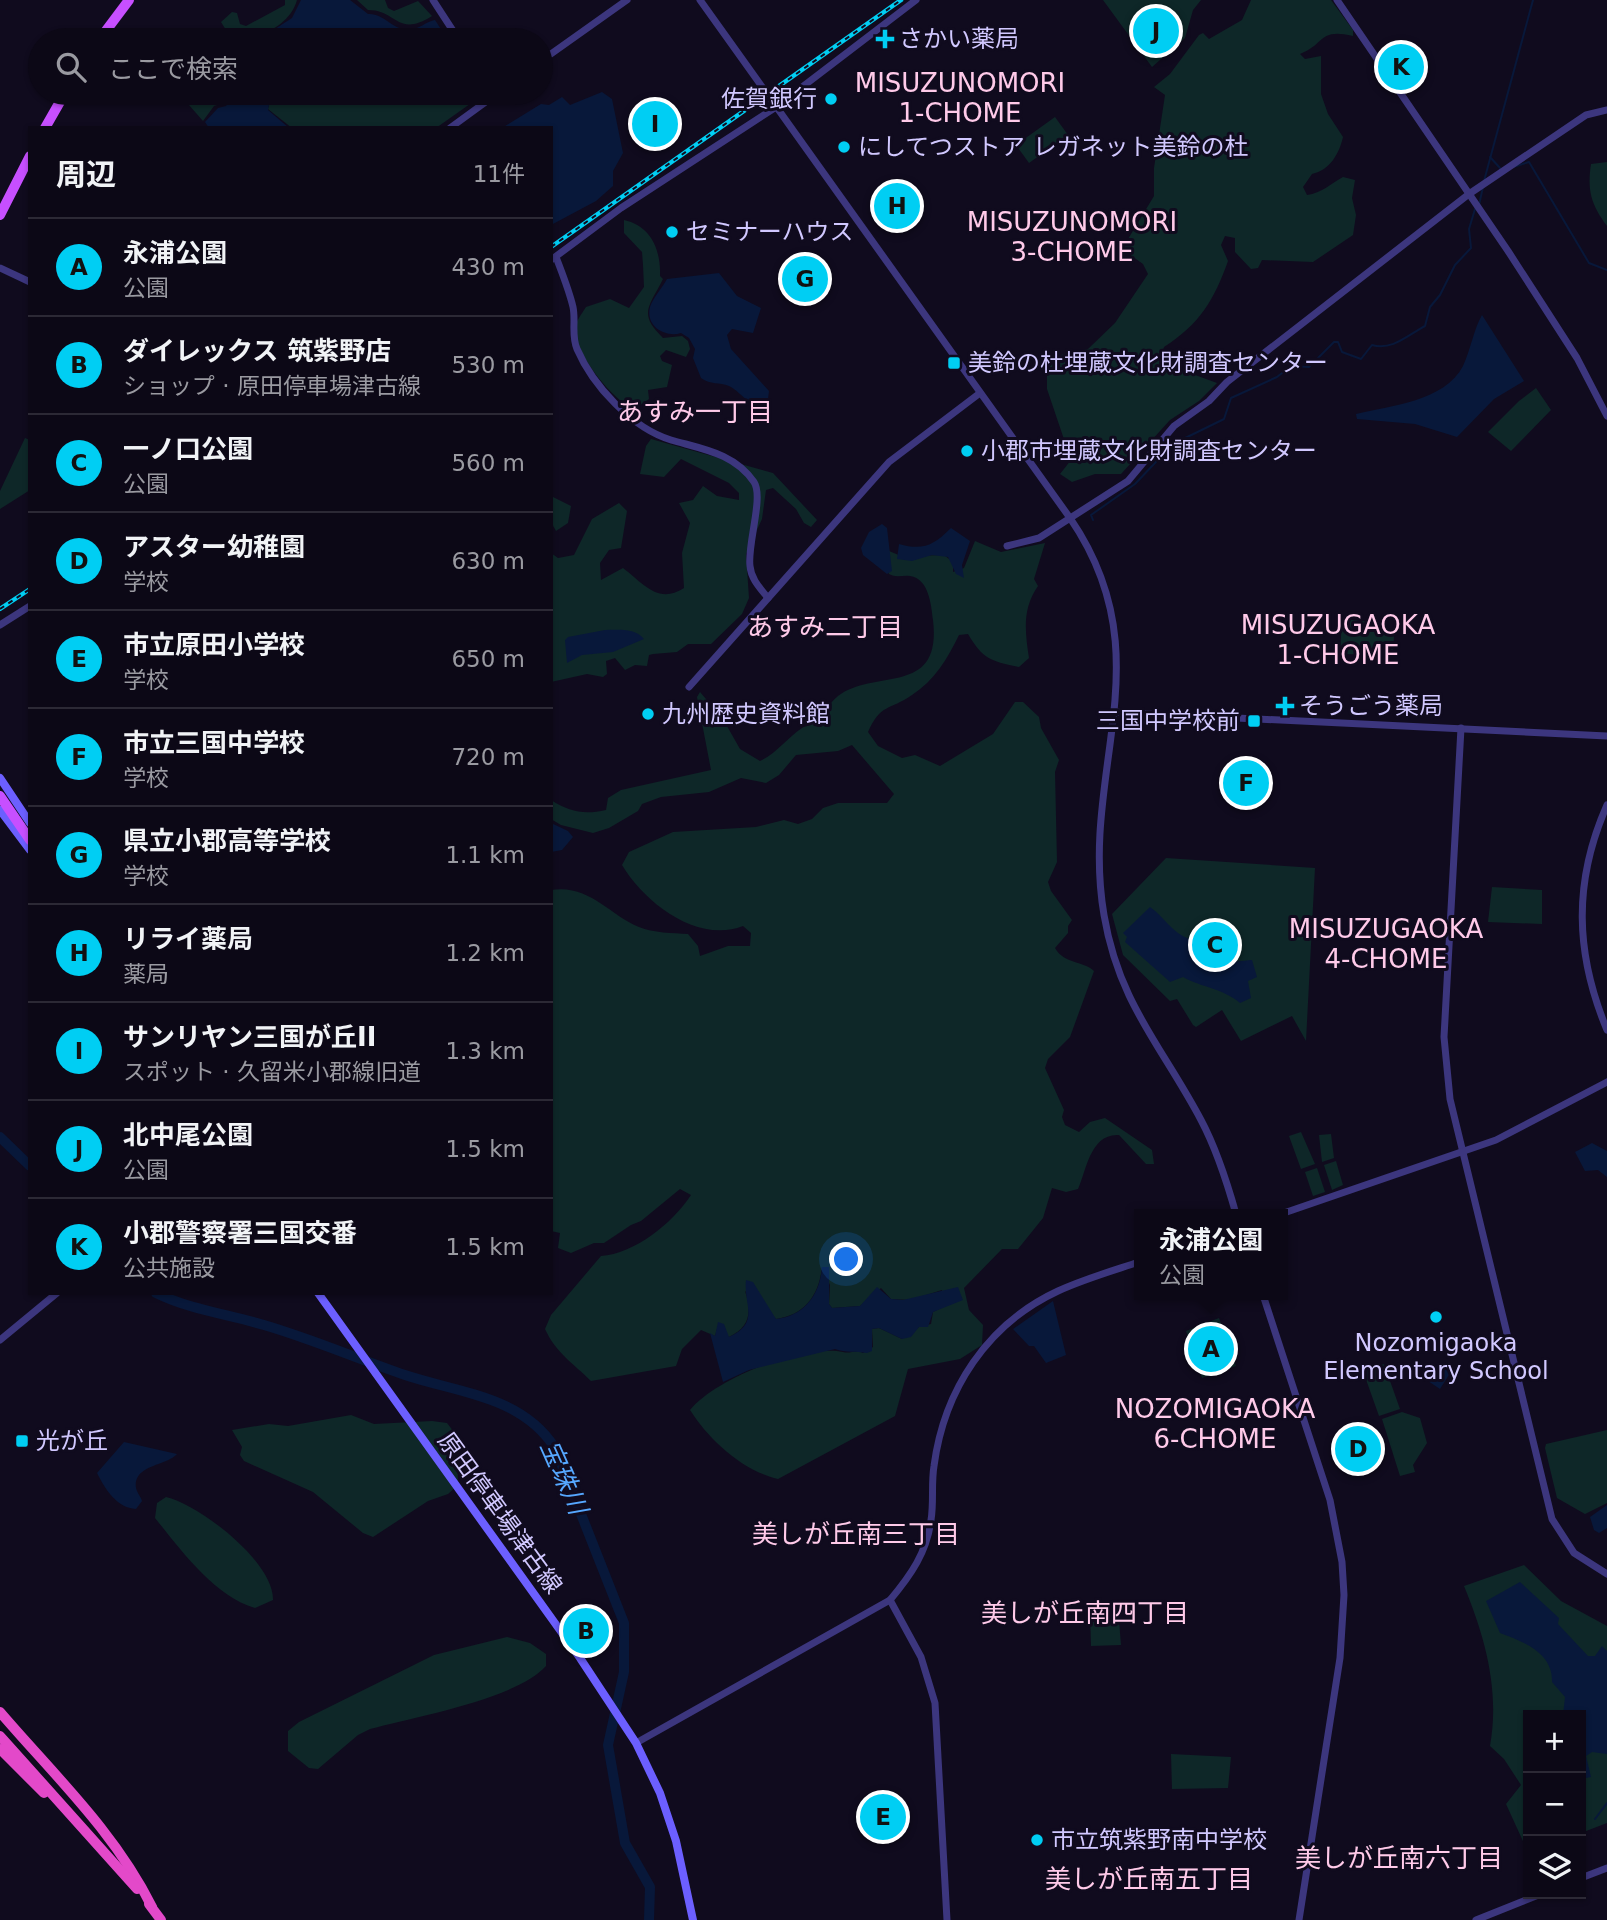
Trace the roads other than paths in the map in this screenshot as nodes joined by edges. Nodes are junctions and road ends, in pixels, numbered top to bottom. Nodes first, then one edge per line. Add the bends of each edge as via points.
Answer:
1 (129, 0) edge
2 (433, 0) edge
3 (627, 0) edge
4 (700, 0) edge
5 (916, 0) edge
6 (1337, 0) edge
7 (108, 28) edge
8 (451, 28) edge
9 (553, 52) edge
10 (58, 105) edge
11 (480, 105) edge
12 (776, 107) junction
13 (1607, 110) edge
14 (46, 126) edge
15 (453, 126) edge
16 (28, 160) edge
17 (1469, 194) junction
18 (0, 215) edge
19 (554, 258) edge
20 (0, 268) edge
21 (28, 281) edge
22 (980, 393) junction
23 (1607, 416) edge
24 (1070, 518) junction
25 (1007, 546) dead end
26 (768, 598) junction
27 (28, 607) edge
28 (0, 625) edge
29 (690, 687) dead end
30 (1114, 712) junction
31 (1461, 728) junction
32 (1607, 736) edge
33 (0, 778) edge
34 (0, 796) edge
35 (1607, 805) edge
36 (0, 810) edge
37 (28, 820) edge
38 (28, 837) edge
39 (28, 847) edge
40 (1607, 1030) edge
41 (1607, 1082) edge
42 (1464, 1153) junction
43 (1234, 1209) edge
44 (1288, 1212) edge
45 (1134, 1264) edge
46 (55, 1295) edge
47 (319, 1295) edge
48 (1265, 1300) edge
49 (0, 1340) edge
50 (1607, 1574) edge
51 (890, 1600) junction
52 (0, 1712) edge
53 (0, 1736) edge
54 (636, 1743) junction
55 (0, 1749) edge
56 (1607, 1868) edge
57 (121, 1871) junction
58 (1586, 1876) edge
59 (1528, 1899) edge
60 (152, 1907) junction
61 (161, 1920) edge
62 (693, 1920) edge
63 (947, 1920) edge
64 (1299, 1920) edge
65 (1476, 1920) edge

1 - 7 main road
2 - 8 street
3 - 9 street
4 - 12 street
5 - 12 street
6 - 17 street
10 - 14 main road
11 - 15 street
12 - 19 street via 621,208
12 - 22 street
13 - 17 street via 1586,115
16 - 18 main road
17 - 23 street via 1577,358
17 - 24 street via 1174,426 1128,481
19 - 26 street via 574,310 577,348 600,385 631,418 667,439 723,454 755,483 758,501 750,566
20 - 21 street
22 - 24 street
22 - 26 street via 889,462
24 - 25 street via 1039,538
24 - 30 street via 1095,558 1109,595 1118,656
26 - 29 street
27 - 28 street
30 - 31 street
30 - 43 street via 1100,849 1109,943 1141,1023 1211,1141
31 - 32 street
31 - 42 street via 1444,1037 1450,1099
33 - 37 main road
34 - 38 main road
35 - 40 street via 1588,852 1580,904 1589,965
36 - 39 main road
41 - 42 street
42 - 44 street
42 - 50 street via 1552,1519 1574,1553
45 - 51 street via 1040,1300 1004,1326 981,1351 943,1419 933,1471 932,1519 918,1564
46 - 49 street
47 - 54 main road, 原田停車場津古線
48 - 64 street via 1330,1500 1344,1595 1340,1658
51 - 54 street
51 - 63 street via 921,1657 936,1703
52 - 60 highway via 106,1835
53 - 57 highway
54 - 62 main road, 原田停車場津古線 via 676,1840
55 - 57 highway
56 - 58 street
57 - 60 highway
59 - 65 street
60 - 61 highway

